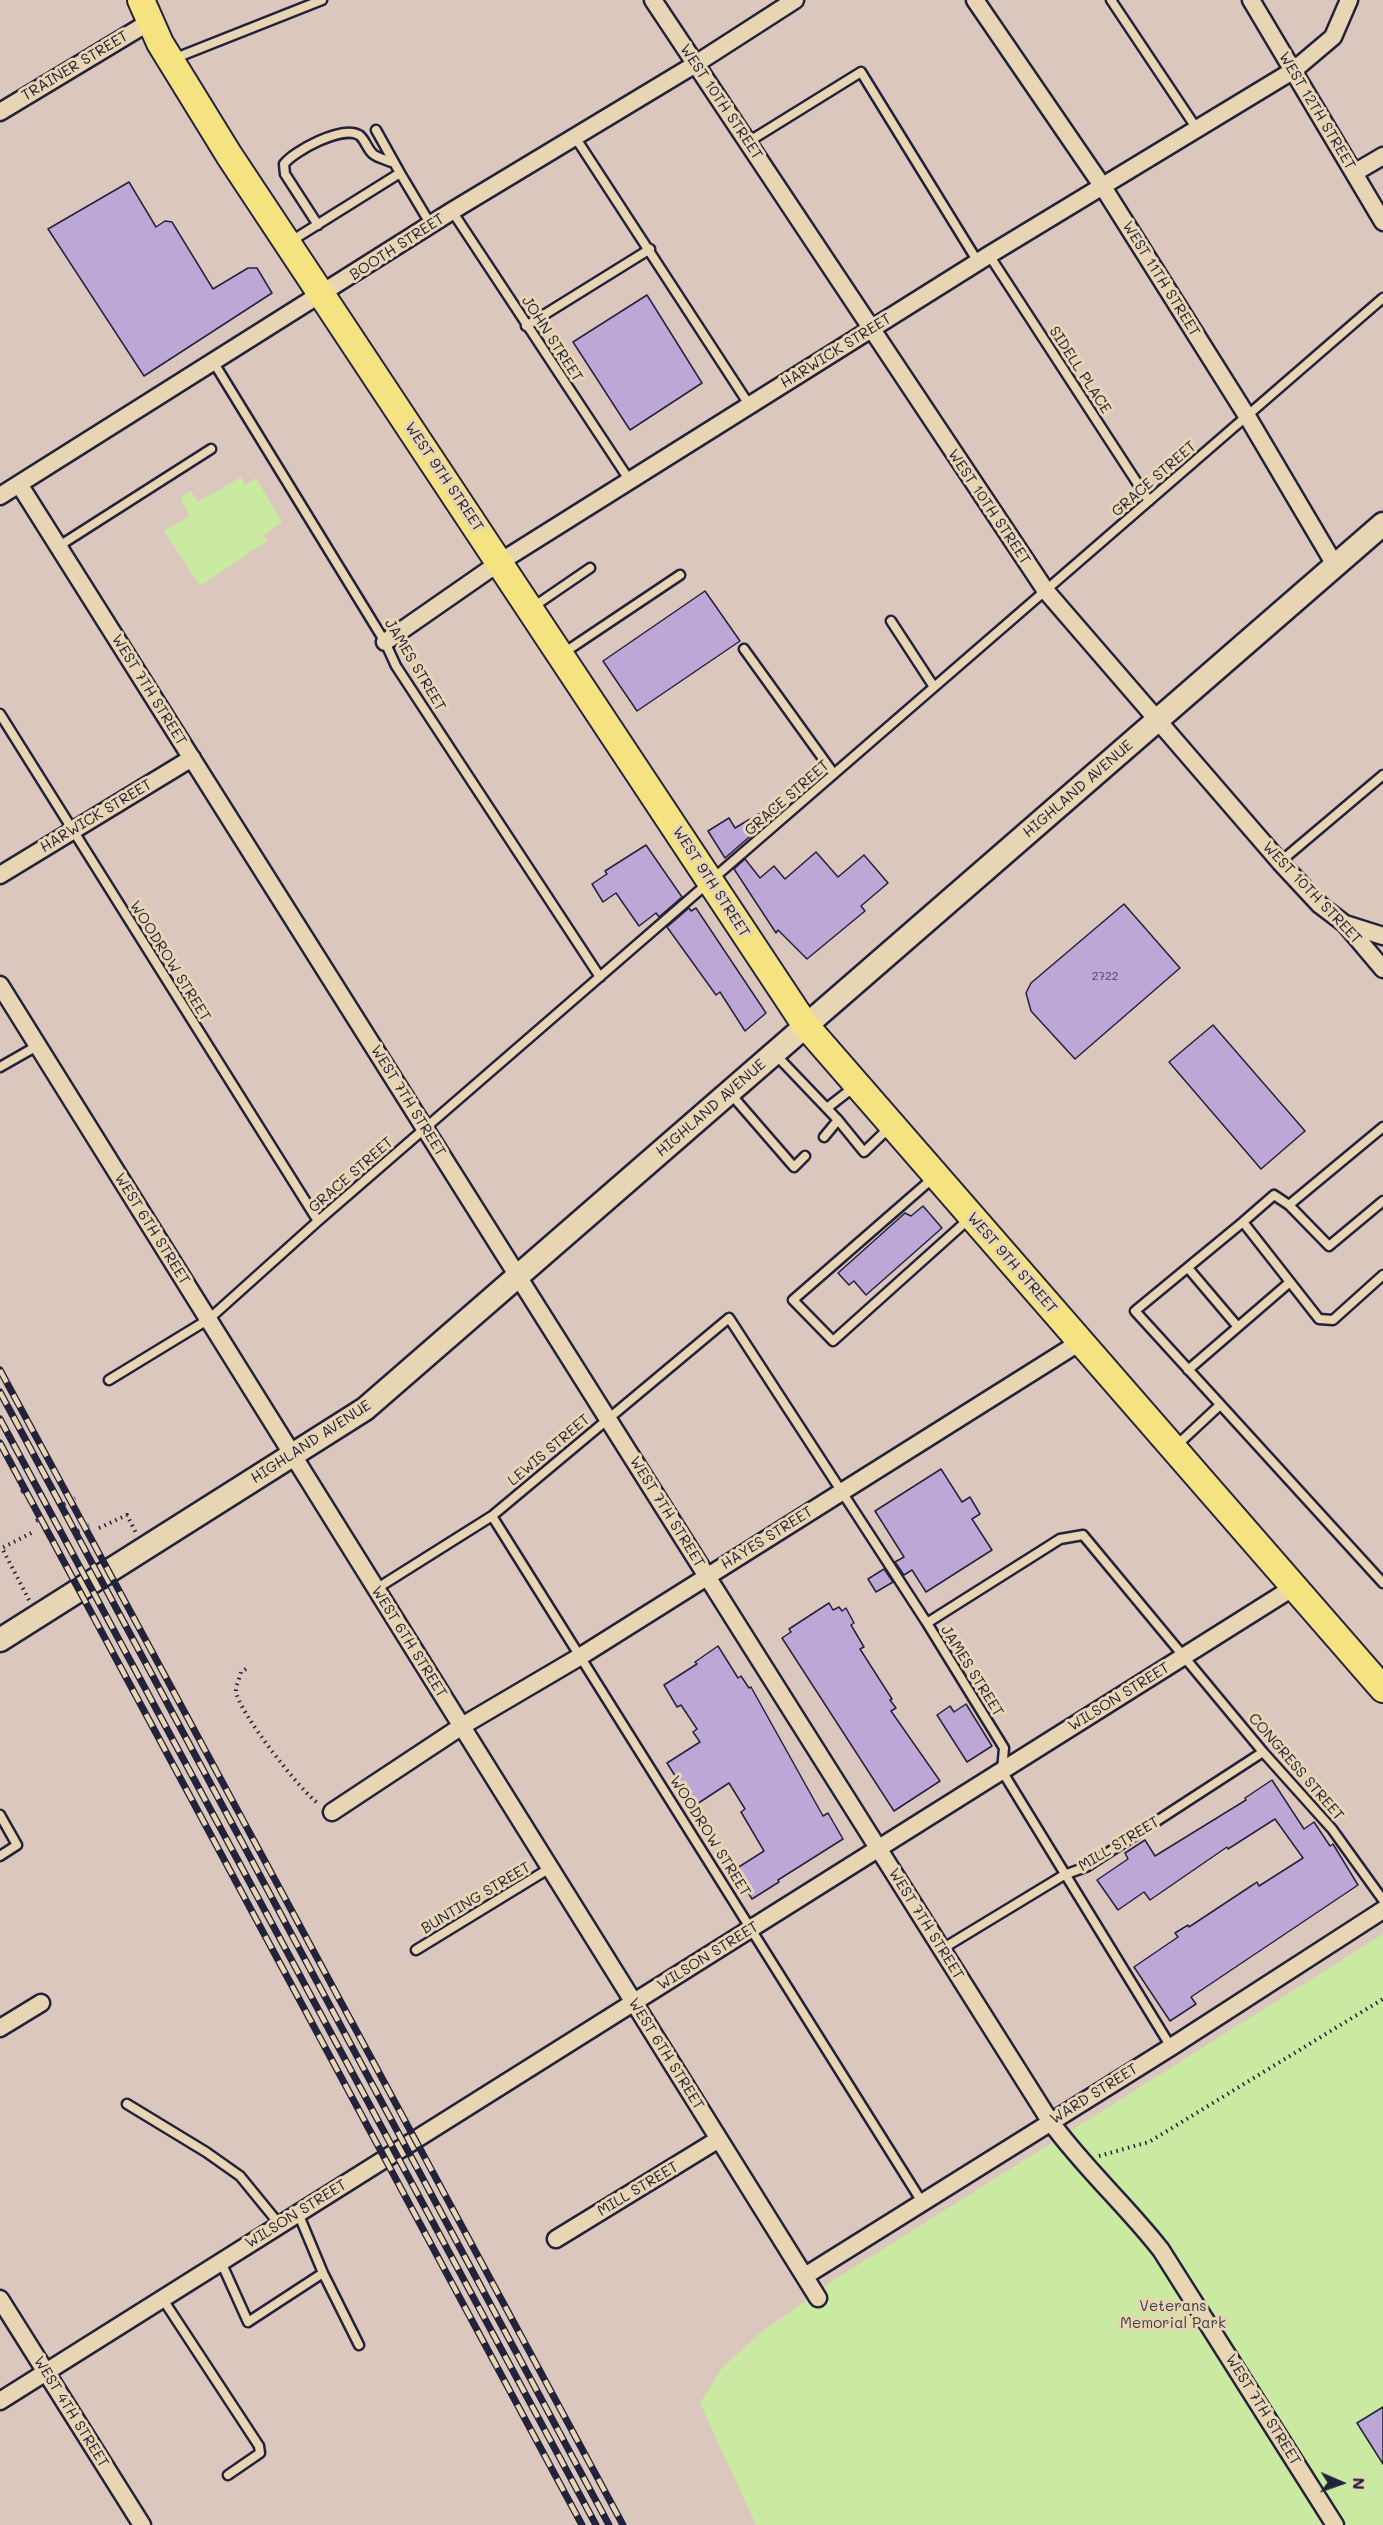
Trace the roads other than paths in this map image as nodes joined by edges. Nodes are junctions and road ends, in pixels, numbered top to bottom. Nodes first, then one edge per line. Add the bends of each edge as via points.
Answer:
1 (322, 0) edge
2 (653, 0) edge
3 (795, 0) edge
4 (975, 0) edge
5 (1111, 0) edge
6 (1251, 0) edge
7 (1349, 0) edge
8 (146, 10) edge
9 (170, 60) junction
10 (694, 64) junction
11 (1293, 70) junction
12 (0, 112) edge
13 (1197, 129) junction
14 (376, 130) dead end
15 (575, 137) junction
16 (748, 142) junction
17 (1383, 156) edge
18 (394, 163) junction
19 (400, 173) junction
20 (1354, 173) junction
21 (1103, 187) junction
22 (452, 211) junction
23 (1383, 222) edge
24 (318, 225) junction
25 (431, 225) junction
26 (288, 243) junction
27 (650, 249) junction
28 (984, 258) junction
29 (322, 294) junction
30 (1383, 298) edge
31 (526, 326) junction
32 (870, 330) junction
33 (214, 363) junction
34 (750, 406) junction
35 (1247, 416) junction
36 (211, 449) dead end
37 (630, 482) junction
38 (19, 484) junction
39 (0, 496) edge
40 (1149, 501) junction
41 (1383, 524) edge
42 (58, 546) junction
43 (500, 562) junction
44 (1335, 565) junction
45 (590, 568) dead end
46 (680, 575) dead end
47 (1046, 591) junction
48 (531, 608) junction
49 (891, 621) dead end
50 (386, 642) junction
51 (744, 649) dead end
52 (561, 655) junction
53 (934, 687) junction
54 (0, 714) edge
55 (1156, 721) junction
56 (192, 758) junction
57 (834, 774) junction
58 (1383, 776) edge
59 (72, 831) junction
60 (1280, 862) junction
61 (0, 875) edge
62 (710, 881) junction
63 (1345, 924) junction
64 (1383, 936) edge
65 (1383, 969) edge
66 (600, 977) junction
67 (0, 986) edge
68 (806, 1026) junction
69 (38, 1046) junction
70 (774, 1053) junction
71 (0, 1067) edge
72 (857, 1085) junction
73 (729, 1092) junction
74 (827, 1108) junction
75 (838, 1120) junction
76 (892, 1125) junction
77 (1383, 1127) edge
78 (426, 1129) junction
79 (824, 1137) dead end
80 (805, 1156) dead end
81 (936, 1176) junction
82 (1383, 1201) edge
83 (1289, 1205) junction
84 (972, 1217) junction
85 (318, 1221) junction
86 (1244, 1222) junction
87 (1188, 1268) junction
88 (518, 1275) junction
89 (1383, 1275) edge
90 (1290, 1282) junction
91 (729, 1318) joint
92 (209, 1319) junction
93 (1238, 1327) junction
94 (1080, 1342) junction
95 (1188, 1370) junction
96 (109, 1380) dead end
97 (1220, 1405) junction
98 (607, 1418) junction
99 (1174, 1449) junction
100 (293, 1456) junction
101 (842, 1490) junction
102 (492, 1516) junction
103 (707, 1576) junction
104 (1383, 1583) edge
105 (1294, 1587) junction
106 (376, 1589) junction
107 (927, 1623) junction
108 (0, 1639) edge
109 (1185, 1655) junction
110 (581, 1656) junction
111 (1383, 1689) edge
112 (462, 1726) junction
113 (1263, 1752) junction
114 (1002, 1771) junction
115 (332, 1812) road end
116 (0, 1815) edge
117 (879, 1848) junction
118 (0, 1856) edge
119 (550, 1868) junction
120 (1064, 1875) junction
121 (1383, 1900) edge
122 (1383, 1910) edge
123 (752, 1928) junction
124 (416, 1950) dead end
125 (942, 1950) junction
126 (634, 2002) junction
127 (41, 2003) dead end
128 (0, 2028) edge
129 (1171, 2047) junction
130 (128, 2104) dead end
131 (1050, 2121) junction
132 (719, 2139) junction
133 (922, 2202) junction
134 (298, 2213) junction
135 (280, 2224) junction
136 (556, 2239) dead end
137 (220, 2262) junction
138 (323, 2273) junction
139 (805, 2276) junction
140 (162, 2298) junction
141 (818, 2298) dead end
142 (0, 2299) edge
143 (359, 2345) dead end
144 (46, 2372) junction
145 (0, 2401) edge
146 (228, 2475) dead end
147 (142, 2525) edge
148 (1335, 2525) edge

1 - 9 lane
2 - 10 street, WEST 10TH STREET
3 - 10 street, BOOTH STREET
4 - 21 street, WEST 11TH STREET
5 - 13 lane
6 - 11 street, WEST 12TH STREET
7 - 11 street, HARWICK STREET via 1333,36
8 - 9 main road, WEST 9TH STREET
8 - 12 street, TRAINER STREET
9 - 26 main road, WEST 9TH STREET
10 - 15 street, BOOTH STREET
10 - 16 street, WEST 10TH STREET
11 - 13 street, HARWICK STREET
11 - 20 street, WEST 12TH STREET
13 - 21 street, HARWICK STREET
14 - 18 lane
15 - 22 street, BOOTH STREET
15 - 27 lane
16 - 28 lane, SIDELL PLACE via 861,72
16 - 32 street, WEST 10TH STREET
17 - 20 street
18 - 19 lane
18 - 24 lane via 374,155 360,136 349,131 290,156 284,164 285,174
19 - 24 lane
19 - 25 lane
20 - 23 street, WEST 12TH STREET
21 - 28 street, HARWICK STREET
21 - 35 street, WEST 11TH STREET
22 - 25 street, BOOTH STREET
22 - 31 lane, JOHN STREET
24 - 26 lane
25 - 29 street, BOOTH STREET
26 - 29 main road, WEST 9TH STREET
27 - 31 lane
27 - 34 lane
28 - 32 street, HARWICK STREET
28 - 40 lane, SIDELL PLACE
29 - 33 street, BOOTH STREET
29 - 43 main road, WEST 9TH STREET
30 - 35 lane, GRACE STREET
31 - 37 lane, JOHN STREET
32 - 34 street, HARWICK STREET
32 - 47 street, WEST 10TH STREET
33 - 38 street, BOOTH STREET
33 - 50 lane, JAMES STREET
34 - 37 street, HARWICK STREET
35 - 40 lane, GRACE STREET
35 - 44 street, WEST 11TH STREET
36 - 42 lane
37 - 43 street, HARWICK STREET
38 - 39 street, BOOTH STREET
38 - 42 street, WEST 7TH STREET
40 - 47 lane, GRACE STREET
41 - 44 main road, HIGHLAND AVENUE
42 - 56 street, WEST 7TH STREET
43 - 48 main road, WEST 9TH STREET
43 - 50 street, HARWICK STREET
44 - 55 main road, HIGHLAND AVENUE
45 - 48 lane
46 - 52 lane
47 - 53 lane, GRACE STREET
47 - 55 street, WEST 10TH STREET
48 - 52 main road, WEST 9TH STREET
49 - 53 lane
50 - 66 lane, JAMES STREET via 396,666
51 - 57 lane
52 - 62 main road, WEST 9TH STREET
53 - 57 lane, GRACE STREET
54 - 59 lane, WOODROW STREET
55 - 60 street, WEST 10TH STREET
55 - 68 main road, HIGHLAND AVENUE
56 - 59 street, HARWICK STREET
56 - 78 street, WEST 7TH STREET
57 - 62 lane, GRACE STREET
58 - 60 lane
59 - 61 street, HARWICK STREET
59 - 85 lane, WOODROW STREET
60 - 63 street, WEST 10TH STREET via 1320,905
62 - 66 lane, GRACE STREET
62 - 68 main road, WEST 9TH STREET
63 - 64 street
63 - 65 street, WEST 10TH STREET
66 - 78 lane, GRACE STREET
67 - 69 street, WEST 6TH STREET
68 - 70 main road, HIGHLAND AVENUE
68 - 72 main road, WEST 9TH STREET
69 - 71 lane
69 - 92 street, WEST 6TH STREET
70 - 73 main road, HIGHLAND AVENUE
70 - 74 lane
72 - 74 lane
72 - 76 main road, WEST 9TH STREET
73 - 80 lane via 794,1167
73 - 88 main road, HIGHLAND AVENUE
74 - 75 lane
75 - 76 lane via 864,1152
75 - 79 lane
76 - 81 main road, WEST 9TH STREET
77 - 83 lane
78 - 85 lane, GRACE STREET
78 - 88 street, WEST 7TH STREET
81 - 84 main road, WEST 9TH STREET
81 - 84 lane via 793,1300 833,1341
82 - 83 lane via 1329,1246
83 - 86 lane via 1274,1195
84 - 94 main road, WEST 9TH STREET
85 - 92 lane, GRACE STREET
86 - 87 lane
86 - 90 lane
87 - 93 lane
87 - 95 lane via 1135,1311
88 - 98 street, WEST 7TH STREET
88 - 100 main road, HIGHLAND AVENUE via 365,1409
89 - 90 lane via 1333,1320 1319,1319
90 - 93 lane
91 - 98 lane, LEWIS STREET
91 - 101 lane, JAMES STREET
92 - 96 lane, GRACE STREET
92 - 100 street, WEST 6TH STREET
93 - 95 lane
94 - 99 main road, WEST 9TH STREET
94 - 101 street, HAYES STREET
95 - 97 lane
97 - 99 lane
97 - 104 lane
98 - 102 lane, LEWIS STREET
98 - 103 street, WEST 7TH STREET
99 - 105 main road, WEST 9TH STREET
100 - 106 street, WEST 6TH STREET
100 - 108 main road, HIGHLAND AVENUE
101 - 103 street, HAYES STREET
101 - 107 lane, JAMES STREET
102 - 106 lane, LEWIS STREET
102 - 110 lane, WOODROW STREET
103 - 110 street, HAYES STREET
103 - 117 street, WEST 7TH STREET
105 - 109 street, WILSON STREET
105 - 111 main road, WEST 9TH STREET
106 - 112 street, WEST 6TH STREET
107 - 109 lane, CONGRESS STREET via 1060,1539 1083,1535
107 - 114 lane, JAMES STREET via 1004,1748
109 - 113 lane, CONGRESS STREET
109 - 114 street, WILSON STREET
110 - 112 street, HAYES STREET
110 - 123 lane, WOODROW STREET
112 - 115 street, HAYES STREET
112 - 119 street, WEST 6TH STREET
113 - 120 lane, MILL STREET via 1086,1867
113 - 121 lane, CONGRESS STREET via 1332,1828
114 - 117 street, WILSON STREET
114 - 120 lane, JAMES STREET
116 - 118 lane via 17,1845
117 - 123 street, WILSON STREET
117 - 125 street, WEST 7TH STREET
119 - 124 lane, BUNTING STREET
119 - 126 street, WEST 6TH STREET
120 - 125 lane, MILL STREET
120 - 129 lane, JAMES STREET
122 - 129 street, WARD STREET
123 - 126 street, WILSON STREET
123 - 133 lane, WOODROW STREET
125 - 131 street, WEST 7TH STREET
126 - 132 street, WEST 6TH STREET
126 - 134 street, WILSON STREET
127 - 128 street
129 - 131 street, WARD STREET
130 - 135 lane via 240,2176
131 - 133 street, WARD STREET
131 - 148 street, WEST 7TH STREET via 1083,2164 1161,2250
132 - 136 street, MILL STREET
132 - 139 street, WEST 6TH STREET
133 - 139 street, WARD STREET
134 - 135 street, WILSON STREET
134 - 138 lane
135 - 137 street, WILSON STREET
137 - 138 lane via 248,2322
137 - 140 street, WILSON STREET
138 - 143 lane
139 - 141 street, WEST 6TH STREET
140 - 144 street, WILSON STREET
140 - 146 lane via 258,2446 260,2453 256,2457
142 - 144 street, WEST 4TH STREET
144 - 145 street, WILSON STREET
144 - 147 street, WEST 4TH STREET

